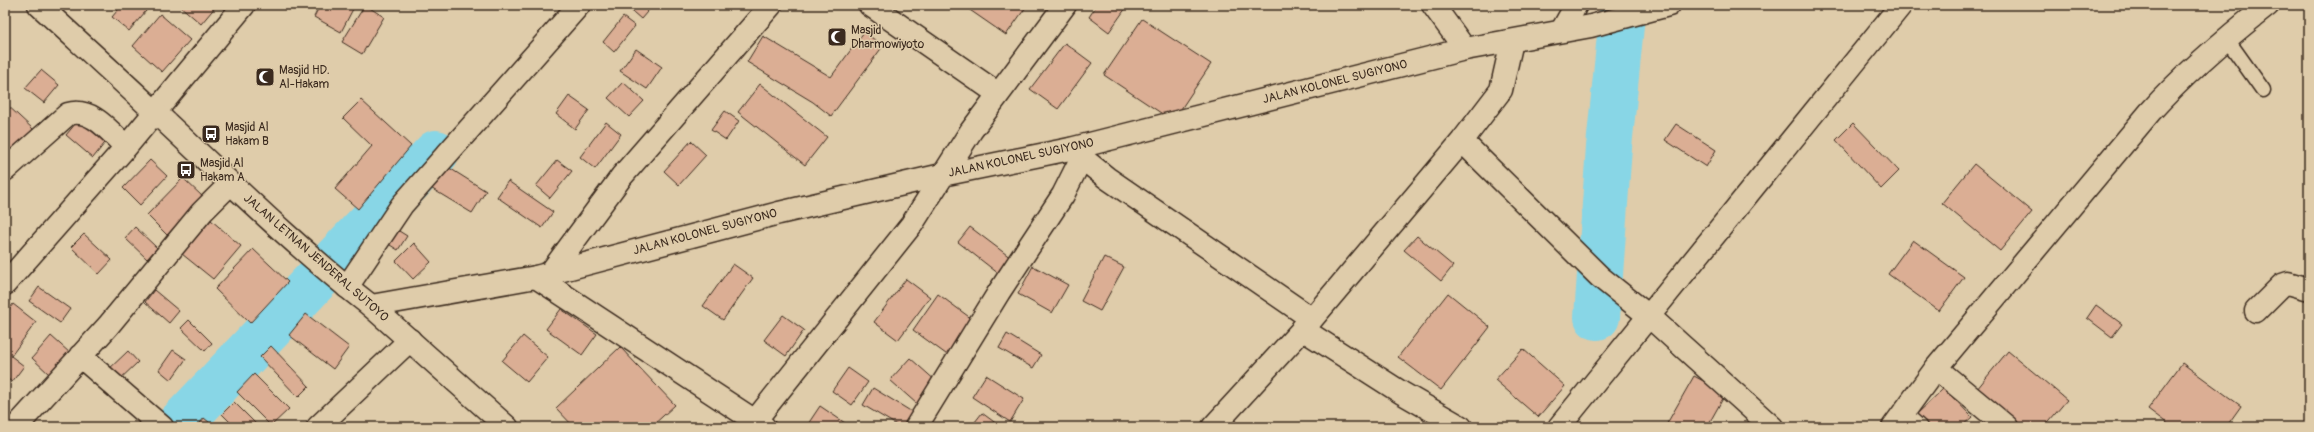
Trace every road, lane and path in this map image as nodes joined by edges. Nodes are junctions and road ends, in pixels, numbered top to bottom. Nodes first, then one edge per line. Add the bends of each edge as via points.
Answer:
1 (39, 5) edge
2 (244, 5) edge
3 (579, 5) edge
4 (771, 5) edge
5 (870, 5) edge
6 (1065, 5) edge
7 (1433, 5) edge
8 (1576, 5) edge
9 (1669, 5) edge
10 (1901, 5) edge
11 (2268, 5) edge
12 (1562, 30) junction
13 (2226, 38) junction
14 (1512, 41) junction
15 (1465, 49) junction
16 (2263, 90) dead end
17 (997, 93) junction
18 (155, 112) junction
19 (1462, 141) junction
20 (126, 147) junction
21 (1076, 153) junction
22 (5, 170) edge
23 (942, 175) junction
24 (230, 184) junction
25 (544, 275) junction
26 (5, 284) edge
27 (343, 284) junction
28 (2309, 289) edge
29 (371, 306) junction
30 (2256, 311) dead end
31 (1650, 316) junction
32 (1307, 324) junction
33 (410, 340) junction
34 (80, 356) junction
35 (1936, 368) junction
36 (154, 420) edge
37 (1898, 420) edge
38 (1563, 422) edge
39 (756, 425) edge
40 (16, 427) edge
41 (318, 427) edge
42 (507, 427) edge
43 (916, 427) edge
44 (1213, 427) edge
45 (1461, 427) edge
46 (1772, 427) edge
47 (1920, 427) edge
48 (2007, 427) edge

1 - 18 street, JALAN LETNAN JENDERAL SUTOYO
2 - 18 street
3 - 27 street via 402,205
4 - 25 street via 622,176
5 - 17 street
6 - 17 street
7 - 15 street
8 - 12 street
9 - 12 street, JALAN KOLONEL SUGIYONO via 1591,26
10 - 31 street
11 - 13 street
12 - 14 street, JALAN KOLONEL SUGIYONO
13 - 16 lane
13 - 35 street via 2150,112
14 - 15 street, JALAN KOLONEL SUGIYONO
14 - 19 street via 1504,84
15 - 21 street, JALAN KOLONEL SUGIYONO
17 - 23 street
18 - 20 street
18 - 24 street, JALAN LETNAN JENDERAL SUTOYO
19 - 31 street via 1600,276
19 - 32 street
20 - 22 street via 94,118 86,113 76,112 68,114
20 - 26 street
21 - 23 street, JALAN KOLONEL SUGIYONO
21 - 32 street
21 - 43 street via 1063,195 999,292
23 - 25 street, JALAN KOLONEL SUGIYONO via 779,213
23 - 39 street via 912,224
24 - 27 street, JALAN LETNAN JENDERAL SUTOYO
24 - 34 street via 202,212
25 - 29 street, JALAN KOLONEL SUGIYONO
25 - 39 street
27 - 29 street, JALAN LETNAN JENDERAL SUTOYO
28 - 30 street via 2288,283 2282,285
29 - 33 street, JALAN LETNAN JENDERAL SUTOYO
31 - 38 street via 1616,354
31 - 46 street
32 - 44 street
32 - 45 street via 1402,393
33 - 41 street
33 - 42 street, JALAN LETNAN JENDERAL SUTOYO
34 - 36 street
34 - 40 street
35 - 37 street
35 - 48 street
37 - 47 lane

